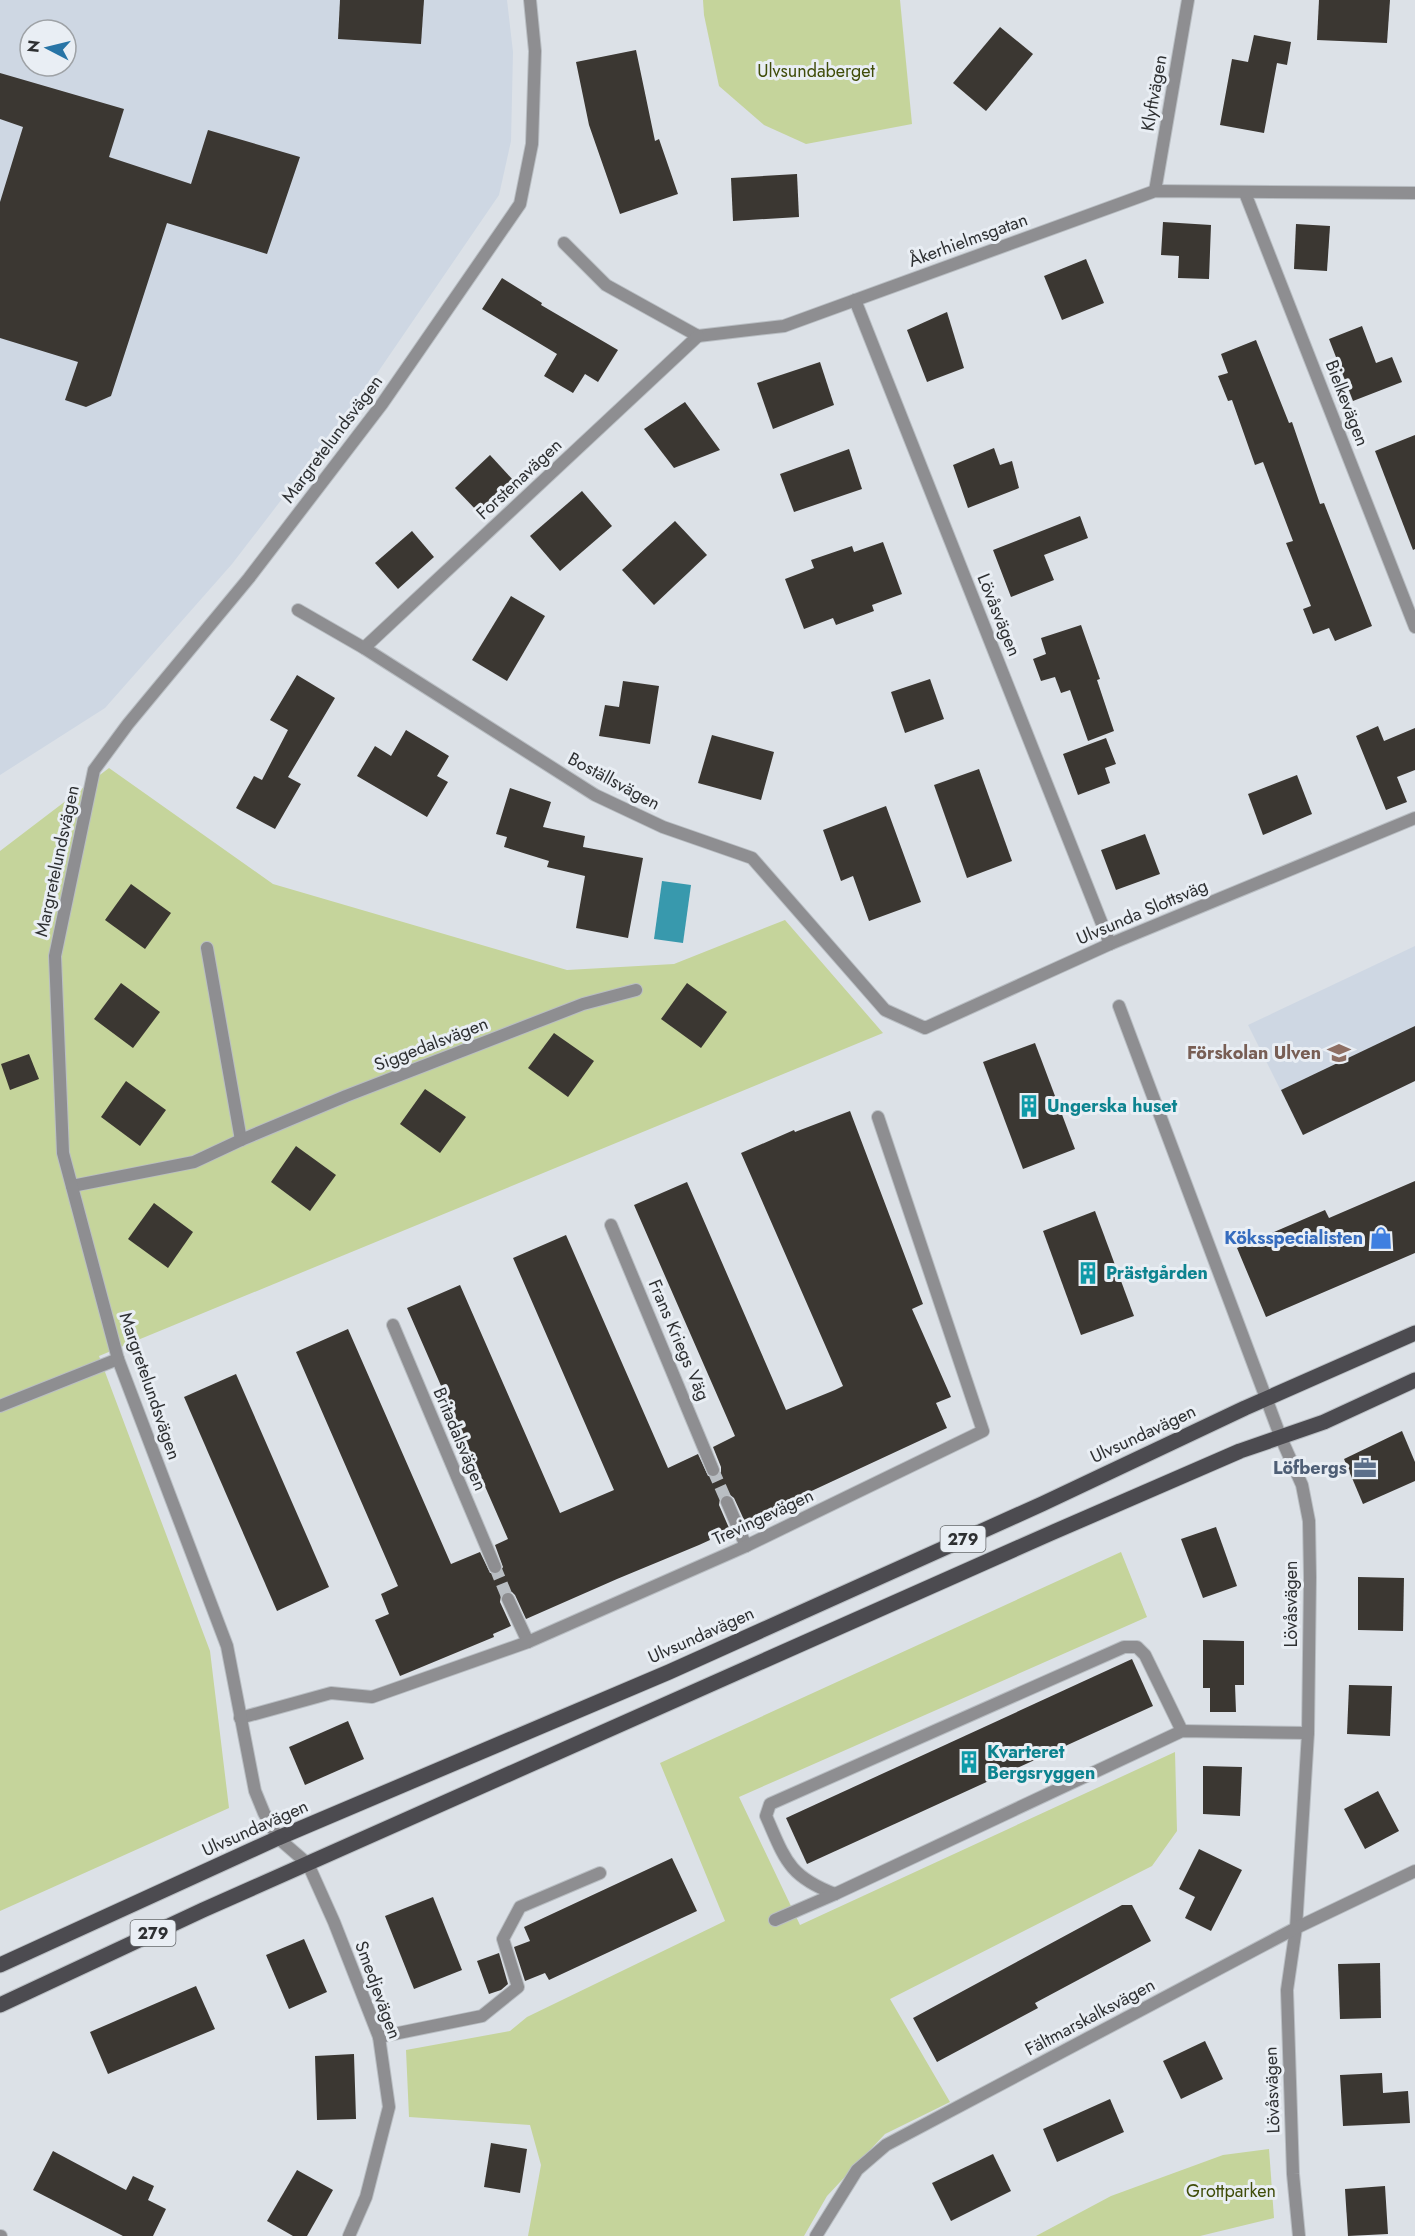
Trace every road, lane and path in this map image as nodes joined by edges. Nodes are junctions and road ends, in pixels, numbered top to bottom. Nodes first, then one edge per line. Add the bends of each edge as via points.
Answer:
1 (530, 0) edge
2 (1188, 0) edge
3 (1155, 191) junction
4 (1245, 193) junction
5 (1415, 193) edge
6 (564, 243) dead end
7 (855, 300) junction
8 (698, 336) junction
9 (298, 610) dead end
10 (1415, 627) edge
11 (364, 648) junction
12 (1415, 818) edge
13 (1110, 944) junction
14 (207, 948) dead end
15 (636, 990) dead end
16 (1119, 1006) dead end
17 (885, 1010) joint
18 (878, 1117) dead end
19 (241, 1140) junction
20 (72, 1186) junction
21 (611, 1225) dead end
22 (393, 1325) dead end
23 (1415, 1333) edge
24 (118, 1359) junction
25 (1415, 1380) edge
26 (1267, 1399) junction
27 (0, 1406) edge
28 (1281, 1438) junction
29 (714, 1470) tunnel mouth
30 (727, 1502) tunnel mouth
31 (746, 1546) junction
32 (495, 1567) tunnel mouth
33 (508, 1599) tunnel mouth
34 (528, 1642) junction
35 (240, 1718) junction
36 (1182, 1731) junction
37 (1308, 1733) junction
38 (278, 1838) junction
39 (308, 1864) junction
40 (1415, 1871) edge
41 (600, 1873) dead end
42 (835, 1894) junction
43 (775, 1920) dead end
44 (1296, 1928) junction
45 (0, 1965) edge
46 (0, 2005) edge
47 (379, 2037) junction
48 (349, 2236) edge
49 (816, 2236) edge
50 (1299, 2236) edge

1 - 20 street, Margretelundsvägen via 535,51 532,144 520,204 382,404 249,578 94,770 55,956 63,1153
2 - 3 street, Klyftvägen
3 - 4 street, Åkerhielmsgatan
3 - 7 street, Åkerhielmsgatan
4 - 5 street, Åkerhielmsgatan
4 - 10 street, Bielkevägen
6 - 8 street via 606,285
7 - 8 street, Åkerhielmsgatan via 784,326
7 - 13 street, Lövåsvägen
8 - 11 street, Forstenavägen
9 - 11 street, Boställsvägen
11 - 17 street, Boställsvägen via 595,795 663,827 752,858
12 - 13 street, Ulvsunda Slottsväg
13 - 17 street, Ulvsunda Slottsväg via 925,1028
14 - 19 street
15 - 19 street, Siggedalsvägen via 583,1004
16 - 26 street, Lövåsvägen
18 - 31 street, Trevingevägen via 983,1431
19 - 20 street, Siggedalsvägen via 194,1162
20 - 24 street, Margretelundsvägen
21 - 29 street, Frans Kriegs Väg
22 - 32 street, Britadalsvägen
23 - 26 main road, Ulvsundavägen / 279
24 - 27 street
24 - 35 street, Margretelundsvägen via 227,1646
25 - 28 main road, 279
26 - 28 street, Lövåsvägen
26 - 38 main road, Ulvsundavägen / 279 via 669,1672
28 - 37 street, Lövåsvägen via 1302,1485 1309,1521
28 - 39 main road, 279 via 1240,1451 1049,1534
30 - 31 street
31 - 34 street, Trevingevägen
33 - 34 street
34 - 35 street, Trevingevägen via 372,1697 331,1693
35 - 38 street, Margretelundsvägen via 255,1791
36 - 37 street
36 - 42 street
36 - 42 street via 1145,1655 1137,1647 1124,1647 770,1804 766,1816 786,1862 810,1884
37 - 44 street, Lövåsvägen
38 - 39 street
38 - 45 main road, Ulvsundavägen / 279
39 - 46 main road, 279
39 - 47 street, Smedjevägen
40 - 44 street, Fältmarskalksvägen
41 - 47 street via 520,1907 503,1939 518,1988 482,2016
42 - 43 street
44 - 49 street, Fältmarskalksvägen via 886,2145 857,2170
44 - 50 street, Lövåsvägen via 1287,1990
47 - 48 street, Smedjevägen via 389,2107 366,2197

